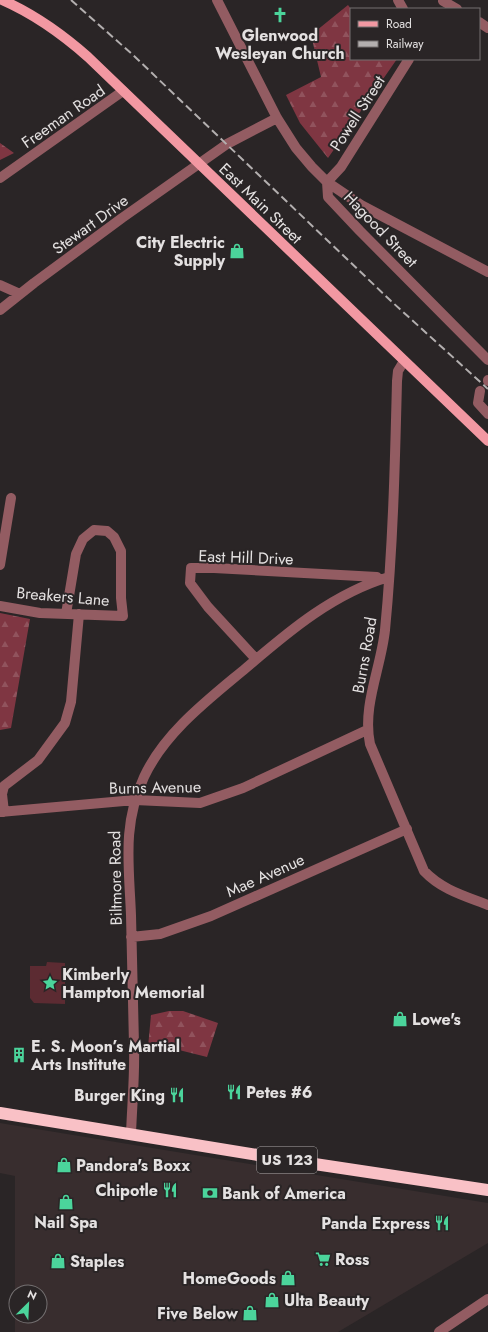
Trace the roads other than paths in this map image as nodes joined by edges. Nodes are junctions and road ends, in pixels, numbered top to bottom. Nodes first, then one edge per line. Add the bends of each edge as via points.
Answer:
1 (2, 0) edge
2 (217, 0) edge
3 (442, 3) edge
4 (454, 8) edge
5 (408, 60) edge
6 (123, 91) junction
7 (278, 118) junction
8 (199, 164) junction
9 (0, 178) edge
10 (327, 182) junction
11 (488, 272) edge
12 (0, 285) edge
13 (20, 294) junction
14 (0, 310) edge
15 (488, 360) edge
16 (404, 362) junction
17 (480, 391) dead end
18 (488, 414) edge
19 (488, 441) edge
20 (11, 498) dead end
21 (0, 565) edge
22 (389, 577) junction
23 (0, 606) edge
24 (66, 614) junction
25 (79, 614) junction
26 (256, 659) junction
27 (367, 730) junction
28 (135, 800) junction
29 (2, 812) edge
30 (407, 829) junction
31 (488, 906) edge
32 (131, 937) junction
33 (0, 1113) edge
34 (131, 1134) junction
35 (488, 1190) edge
36 (488, 1299) edge
37 (455, 1327) edge
38 (440, 1332) edge

1 - 6 main road, East Main Street via 27,12 72,43
2 - 7 street, Hagood Street
3 - 4 street
5 - 10 street, Powell Street via 340,167
6 - 8 main road, East Main Street
6 - 9 street, Freeman Road
7 - 8 street, Stewart Drive via 231,141
7 - 10 street, Hagood Street via 296,148
8 - 13 street, Stewart Drive
8 - 16 main road, East Main Street
10 - 11 street via 361,205
10 - 15 street, Hagood Street via 328,196
12 - 13 street
13 - 14 street, Stewart Drive
16 - 19 main road, East Main Street
16 - 22 street, Burns Road via 398,371 397,381
17 - 18 street via 478,403
20 - 21 street
22 - 26 street, Biltmore Road via 369,583 323,607
22 - 26 street, East Hill Drive via 191,568 190,583 208,607
22 - 27 street, Burns Road via 383,644
23 - 24 street, Breakers Lane via 40,613
24 - 25 street, Breakers Lane
24 - 25 street, Breakers Lane via 76,554 83,539 94,530 107,531 114,537 121,551 123,616
25 - 29 street via 73,690 65,723 38,760 4,786
26 - 28 street, Biltmore Road via 174,733 144,776
27 - 28 street, Burns Avenue via 243,788 209,801 200,803
27 - 30 street, Burns Road via 370,744
28 - 29 street, Burns Avenue
28 - 32 street, Biltmore Road via 130,819 128,853
30 - 31 street, Burns Road via 424,871 433,880 453,892
30 - 32 street, Mae Avenue via 204,918 160,934
32 - 34 street, Biltmore Road via 134,1050
33 - 34 highway, US 123
34 - 35 highway, US 123
36 - 37 street
37 - 38 street

